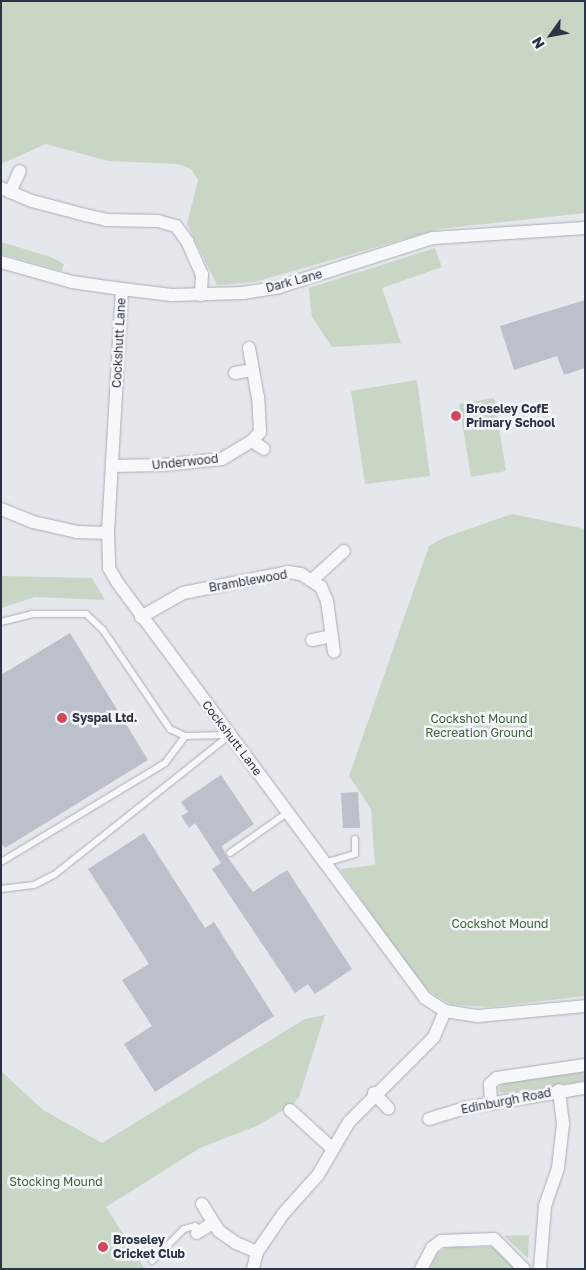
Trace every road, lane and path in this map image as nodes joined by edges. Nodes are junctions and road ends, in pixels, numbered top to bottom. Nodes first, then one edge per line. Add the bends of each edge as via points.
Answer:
1 (20, 171) dead end
2 (6, 190) edge
3 (585, 228) edge
4 (1, 262) edge
5 (122, 289) junction
6 (201, 295) junction
7 (249, 348) dead end
8 (252, 370) junction
9 (235, 373) dead end
10 (252, 441) junction
11 (264, 449) dead end
12 (112, 466) junction
13 (1, 509) edge
14 (108, 534) junction
15 (344, 551) dead end
16 (312, 580) junction
17 (141, 617) junction
18 (1, 622) edge
19 (332, 636) junction
20 (312, 640) dead end
21 (334, 652) dead end
22 (230, 735) junction
23 (185, 736) junction
24 (287, 812) junction
25 (355, 839) dead end
26 (230, 854) dead end
27 (1, 862) edge
28 (324, 863) junction
29 (1, 889) edge
30 (585, 1006) edge
31 (445, 1011) junction
32 (585, 1065) edge
33 (585, 1088) edge
34 (559, 1090) junction
35 (374, 1093) junction
36 (491, 1103) junction
37 (388, 1108) dead end
38 (290, 1110) dead end
39 (429, 1119) dead end
40 (333, 1149) junction
41 (202, 1204) dead end
42 (214, 1223) junction
43 (199, 1231) joint
44 (257, 1252) junction
45 (152, 1261) dead end
46 (253, 1269) edge
47 (421, 1269) edge
48 (524, 1269) edge
49 (540, 1269) edge

1 - 2 street
2 - 6 street via 32,201 106,220 158,221 176,226 187,241 202,274
3 - 6 street, Dark Lane via 433,238 279,287
4 - 5 street, Dark Lane via 72,282
5 - 6 street, Dark Lane
5 - 12 street, Cockshutt Lane
7 - 8 street
8 - 9 street
8 - 10 street via 260,432
10 - 11 street
10 - 12 street, Underwood via 222,458 163,465
12 - 14 street, Cockshutt Lane
13 - 14 street via 33,522 77,532
14 - 17 street, Cockshutt Lane via 109,568
15 - 16 street
16 - 17 street, Bramblewood via 288,572 182,593
16 - 19 street via 321,587 327,601
17 - 22 street, Cockshutt Lane
18 - 23 lane via 32,614 86,614 103,630 170,728
19 - 20 street
19 - 21 street
22 - 23 lane
22 - 24 street, Cockshutt Lane
22 - 29 lane via 54,876 34,885
23 - 27 lane via 164,763
24 - 26 lane
24 - 28 street, Cockshutt Lane
25 - 28 lane via 355,854
28 - 31 street, Cockshutt Lane via 405,974 425,998
30 - 31 street, Cockshutt Lane via 492,1016
31 - 35 street via 434,1037
32 - 36 street via 497,1078 490,1084
33 - 34 street, Edinburgh Road
34 - 36 street, Edinburgh Road
34 - 49 street via 563,1124 558,1168 545,1206
35 - 37 street
35 - 40 street via 349,1122
36 - 39 street, Edinburgh Road
38 - 40 street
40 - 44 street via 318,1175 283,1214
41 - 42 street
42 - 43 street
42 - 44 street via 231,1240
43 - 45 lane via 195,1226 184,1229
44 - 46 street
47 - 48 street via 432,1248 441,1241 494,1239

